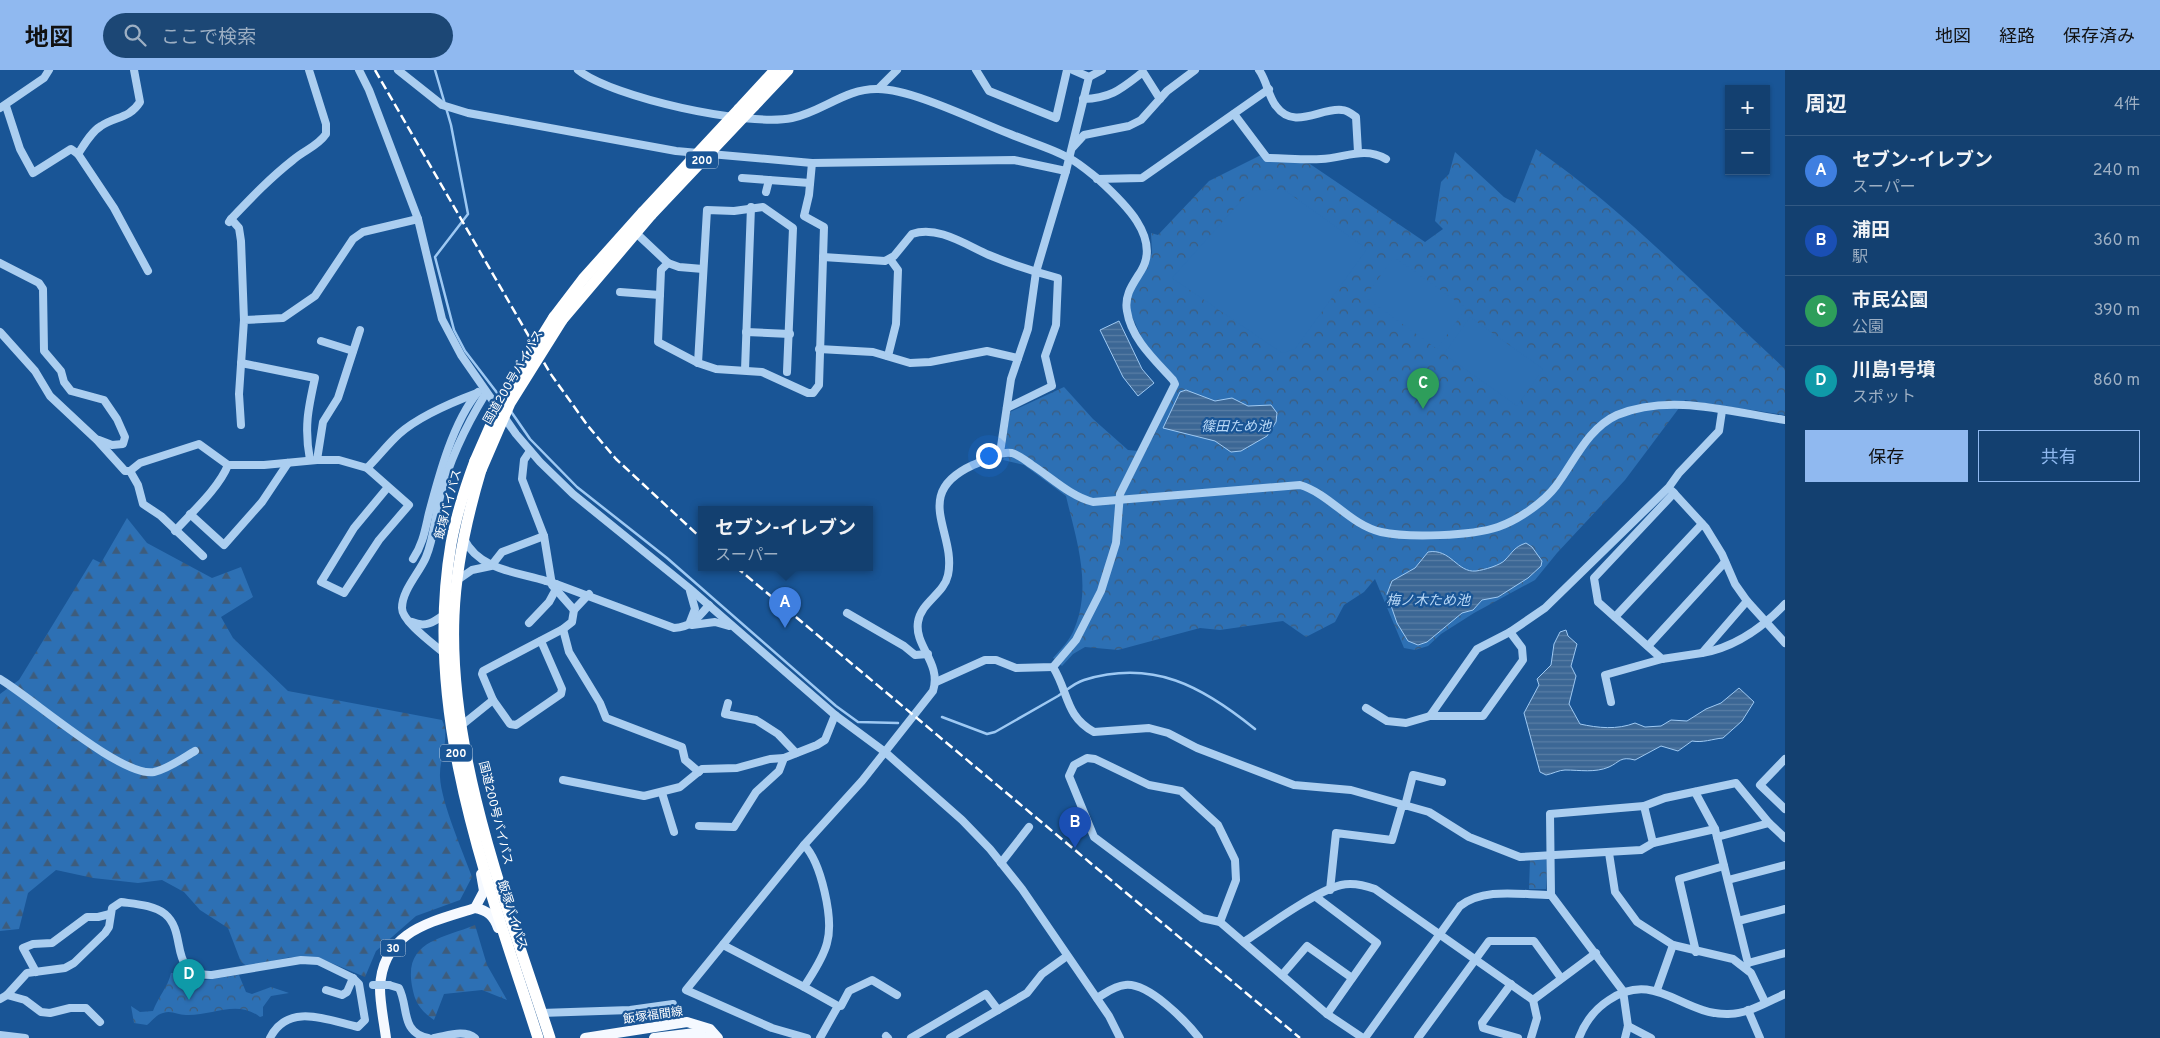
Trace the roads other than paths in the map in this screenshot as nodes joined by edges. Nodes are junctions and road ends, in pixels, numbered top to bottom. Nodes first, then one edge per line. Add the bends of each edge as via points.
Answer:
1 (49, 70) edge
2 (134, 70) edge
3 (309, 70) edge
4 (359, 70) edge
5 (398, 70) edge
6 (578, 70) edge
7 (775, 70) edge
8 (788, 70) edge
9 (896, 70) edge
10 (976, 70) edge
11 (1067, 70) edge
12 (1072, 70) edge
13 (1102, 70) edge
14 (1195, 70) edge
15 (1260, 70) edge
16 (1142, 71) edge
17 (1089, 77) junction
18 (879, 88) junction
19 (1269, 88) junction
20 (1084, 99) junction
21 (1160, 99) junction
22 (3, 107) edge
23 (1234, 114) junction
24 (1358, 152) junction
25 (78, 154) junction
26 (1070, 154) junction
27 (1386, 159) dead end
28 (812, 163) junction
29 (1066, 171) junction
30 (742, 178) dead end
31 (1098, 179) junction
32 (770, 180) junction
33 (810, 183) junction
34 (766, 192) dead end
35 (751, 207) junction
36 (647, 213) junction
37 (418, 219) junction
38 (635, 232) junction
39 (823, 256) junction
40 (890, 258) junction
41 (668, 262) junction
42 (0, 263) edge
43 (703, 268) junction
44 (148, 270) dead end
45 (1036, 272) junction
46 (620, 292) dead end
47 (660, 295) junction
48 (558, 319) junction
49 (244, 320) junction
50 (360, 330) dead end
51 (0, 332) edge
52 (746, 332) junction
53 (790, 334) junction
54 (321, 341) dead end
55 (819, 349) junction
56 (353, 351) junction
57 (888, 356) junction
58 (1018, 358) junction
59 (241, 363) junction
60 (698, 363) junction
61 (745, 370) junction
62 (787, 371) dead end
63 (483, 391) junction
64 (1007, 408) junction
65 (1722, 411) junction
66 (1785, 420) edge
67 (241, 425) dead end
68 (97, 440) junction
69 (530, 452) junction
70 (1000, 453) junction
71 (314, 460) junction
72 (288, 463) junction
73 (228, 465) junction
74 (478, 465) junction
75 (367, 468) junction
76 (130, 471) junction
77 (388, 486) junction
78 (1672, 490) junction
79 (1121, 500) junction
80 (190, 514) junction
81 (1702, 524) junction
82 (175, 531) junction
83 (544, 536) junction
84 (464, 537) junction
85 (203, 556) dead end
86 (413, 559) dead end
87 (1725, 562) junction
88 (491, 566) junction
89 (456, 581) junction
90 (556, 587) junction
91 (689, 588) junction
92 (589, 594) junction
93 (1747, 601) junction
94 (1785, 604) edge
95 (709, 605) junction
96 (574, 610) junction
97 (847, 613) dead end
98 (445, 614) junction
99 (1615, 617) junction
100 (408, 620) junction
101 (529, 623) dead end
102 (1766, 624) junction
103 (687, 626) junction
104 (733, 627) junction
105 (563, 629) junction
106 (1510, 632) junction
107 (541, 641) junction
108 (1785, 644) edge
109 (1648, 646) junction
110 (1702, 652) junction
111 (445, 654) junction
112 (928, 654) junction
113 (1662, 659) junction
114 (1053, 667) junction
115 (0, 679) edge
116 (936, 682) junction
117 (494, 700) junction
118 (1610, 702) dead end
119 (728, 703) dead end
120 (1366, 708) dead end
121 (835, 715) junction
122 (1430, 716) junction
123 (462, 725) junction
124 (195, 751) dead end
125 (885, 752) junction
126 (796, 753) junction
127 (784, 758) junction
128 (1785, 759) edge
129 (699, 772) junction
130 (562, 780) dead end
131 (1442, 782) dead end
132 (1695, 792) junction
133 (662, 793) junction
134 (1404, 806) junction
135 (1644, 806) junction
136 (1785, 809) edge
137 (470, 822) junction
138 (1769, 823) junction
139 (698, 826) dead end
140 (1029, 827) dead end
141 (674, 832) dead end
142 (1716, 833) junction
143 (1785, 838) edge
144 (1653, 843) junction
145 (804, 845) junction
146 (1609, 853) junction
147 (1552, 856) junction
148 (1001, 863) junction
149 (1785, 865) edge
150 (1724, 866) junction
151 (1728, 880) junction
152 (1330, 890) junction
153 (1551, 895) junction
154 (1316, 897) junction
155 (475, 908) junction
156 (1785, 909) edge
157 (110, 914) junction
158 (1738, 921) junction
159 (1220, 922) junction
160 (1440, 934) junction
161 (1244, 942) junction
162 (723, 945) junction
163 (1673, 945) junction
164 (1696, 952) junction
165 (1596, 953) junction
166 (1785, 953) edge
167 (1067, 956) junction
168 (1476, 959) junction
169 (1746, 965) junction
170 (36, 972) junction
171 (1282, 975) junction
172 (353, 978) junction
173 (1352, 978) junction
174 (1561, 978) junction
175 (520, 982) junction
176 (359, 984) junction
177 (1510, 984) junction
178 (804, 988) junction
179 (326, 990) dead end
180 (1657, 990) junction
181 (1623, 991) junction
182 (1785, 994) edge
183 (897, 995) dead end
184 (4, 997) edge
185 (1097, 998) junction
186 (1533, 1000) junction
187 (1765, 1002) junction
188 (673, 1004) dead end
189 (838, 1006) junction
190 (998, 1010) junction
191 (1748, 1010) junction
192 (542, 1013) junction
193 (1327, 1014) junction
194 (100, 1022) dead end
195 (1628, 1026) junction
196 (0, 1035) edge
197 (1421, 1037) edge
198 (24, 1038) edge
199 (270, 1038) edge
200 (386, 1038) edge
201 (428, 1038) edge
202 (434, 1038) edge
203 (475, 1038) edge
204 (538, 1038) edge
205 (550, 1038) edge
206 (585, 1038) edge
207 (654, 1038) edge
208 (706, 1038) edge
209 (718, 1038) edge
210 (807, 1038) edge
211 (820, 1038) edge
212 (912, 1038) edge
213 (950, 1038) edge
214 (1120, 1038) edge
215 (1200, 1038) edge
216 (1364, 1038) edge
217 (1518, 1038) edge
218 (1531, 1038) edge
219 (1579, 1038) edge
220 (1626, 1038) edge
221 (1651, 1038) edge
222 (1760, 1038) edge

1 - 22 street via 44,78
2 - 25 street via 140,102 129,114 100,126
3 - 49 street via 326,124 326,134 316,146 295,158 265,183 230,221 239,228 241,241
4 - 37 street via 377,108
5 - 28 street via 442,105 468,112 676,151
6 - 18 street via 594,81 628,95 760,119 795,118 852,93
7 - 36 highway, 200, bridge
8 - 36 highway, 国道200号バイパス / 200, bridge
9 - 18 street
10 - 11 street via 989,91 1056,118
12 - 17 street
13 - 17 street
14 - 21 street
15 - 19 street
16 - 20 street via 1112,94
16 - 21 street
17 - 20 street
18 - 26 street via 923,99
19 - 23 street
19 - 24 street via 1276,106 1290,116 1306,118 1342,109 1356,116
20 - 26 street
21 - 26 street via 1141,120 1129,126 1084,136
22 - 25 street via 33,173 71,149
23 - 24 street via 1266,158 1323,159
23 - 31 street via 1142,178
24 - 27 street via 1374,153
25 - 44 street via 114,208
26 - 29 street
26 - 31 street
28 - 29 street via 1014,160
28 - 33 street
29 - 45 street
30 - 32 street
31 - 79 street via 1136,221 1146,239 1146,261 1131,286 1127,311 1144,348 1175,384 1120,494
32 - 33 street
32 - 34 street
33 - 39 street via 804,216 824,228
35 - 43 street via 734,211 707,210
35 - 52 street
35 - 53 street via 763,207 793,228
36 - 38 highway, 国道200号バイパス / 200
36 - 48 highway, 200 via 583,279
37 - 49 street via 363,232 350,244 315,296 283,318
37 - 63 street via 442,319
38 - 41 street
38 - 48 highway, 国道200号バイパス / 200
39 - 40 street via 885,261
39 - 55 street
40 - 45 street via 912,234 930,232 951,237
40 - 57 street via 898,270 896,324
41 - 43 street via 679,267
41 - 47 street via 661,270
42 - 68 street via 39,282 44,351 61,371 66,386 77,394 104,400 118,419 125,437 122,444 112,445
43 - 60 street
45 - 58 street via 1028,329
45 - 64 street via 1060,280 1056,325 1045,356 1052,386
46 - 47 street
47 - 60 street via 658,342
48 - 74 highway, 国道200号バイパス / 200, bridge
49 - 59 street
50 - 56 street
51 - 68 street via 35,371 50,396
52 - 53 street
52 - 61 street
53 - 62 street
54 - 56 street
55 - 57 street
55 - 61 street via 819,385 813,393 762,372
56 - 71 street via 338,398 323,422
57 - 58 street via 910,363 987,351
58 - 64 street
59 - 67 street
59 - 71 street via 315,378 306,417 306,436
60 - 61 street via 716,369
63 - 69 street
63 - 75 street via 412,424
63 - 86 street via 465,412 447,455 423,545
63 - 100 street via 440,496 426,557 403,598 402,610
64 - 70 street
65 - 66 street
65 - 78 street via 1719,431 1679,473
65 - 79 street via 1666,404 1615,416 1596,431 1543,499 1513,520 1486,530 1445,534 1380,532 1362,524 1316,491 1300,485
68 - 76 street via 126,471
69 - 83 street via 524,460 522,478
69 - 91 street via 574,494
70 - 79 street via 1014,453 1076,496 1093,502
70 - 112 street via 961,471 944,488 940,519 948,576 922,610 918,624
71 - 72 street
71 - 75 street via 339,460
72 - 73 street
72 - 80 street via 262,502 224,545
73 - 76 street via 198,444 140,464
73 - 80 street
74 - 84 highway, 国道200号バイパス / 200
74 - 98 highway, 飯塚バイパス / 200 via 459,509 451,545
75 - 77 street
76 - 82 street via 143,504
77 - 77 street via 409,505 379,540 344,593 321,582 354,528
78 - 81 street
78 - 99 street via 1594,578 1598,602
78 - 106 street via 1545,608
79 - 114 street via 1116,543 1101,592 1076,640
80 - 82 street
81 - 87 street
81 - 99 street
82 - 85 street
83 - 88 street via 502,552
83 - 90 street via 552,585
84 - 88 street via 474,555
84 - 89 highway, 国道200号バイパス / 200
87 - 93 street
87 - 109 street
88 - 89 street via 472,570
88 - 90 street, bridge via 546,581
89 - 123 highway, 国道200号バイパス / 200 via 454,654
90 - 92 street
90 - 96 street
90 - 101 street via 549,602
91 - 95 street
91 - 103 street via 695,610
92 - 96 street
92 - 103 street via 666,626
93 - 102 street
93 - 110 street
94 - 102 street
95 - 103 street
95 - 104 street
96 - 105 street via 572,622
97 - 112 street via 915,655
98 - 100 street via 428,625
98 - 111 highway, 飯塚バイパス / 200
99 - 109 street
100 - 111 street
102 - 108 street
102 - 110 street via 1723,649
103 - 104 street via 715,622
104 - 121 street
105 - 107 street
105 - 129 street via 569,652 606,718 682,747 685,760
106 - 122 street via 1477,649
106 - 122 street via 1522,648 1523,660 1483,716
107 - 117 street via 483,671
107 - 117 street via 562,689 561,694 513,726
109 - 113 street
110 - 113 street
111 - 137 highway, 飯塚バイパス / 200 via 450,721
112 - 116 street via 935,668
113 - 118 street via 1605,674
114 - 116 street via 1016,668 996,660 985,660
114 - 134 street via 1074,716 1094,732 1149,728 1294,785 1351,790
115 - 124 street via 117,761 144,772 168,767
116 - 125 street via 926,701
117 - 123 street
119 - 126 street via 725,714 756,720 778,734
120 - 122 street via 1387,721 1406,723
121 - 125 street
121 - 126 street via 825,740
123 - 192 highway, 国道200号バイパス / 200 via 490,853
125 - 145 street
125 - 148 street via 962,820
126 - 127 street
127 - 129 street
127 - 139 street via 778,771 756,792 734,827
128 - 136 street via 1760,785
129 - 133 street via 680,787
130 - 133 street via 625,794 644,796
131 - 134 street via 1414,775
132 - 135 street
132 - 138 street via 1736,783
132 - 142 street
133 - 141 street
134 - 147 street via 1429,812 1469,837 1520,856
134 - 152 street via 1392,840 1336,833
135 - 144 street
135 - 147 street via 1550,814
137 - 155 main road via 467,829 484,883 481,899
137 - 175 highway, 飯塚バイパス / 200
138 - 142 street
138 - 143 street
140 - 148 street
142 - 144 street
142 - 150 street
144 - 146 street via 1641,850
145 - 162 street
145 - 178 street via 813,854 819,870 829,933 824,951
146 - 147 street
146 - 163 street via 1615,892 1626,909 1637,922
147 - 153 street
148 - 167 street
149 - 151 street
150 - 151 street
150 - 164 street via 1679,879
151 - 158 street
152 - 154 street
152 - 160 street via 1352,884 1375,890
153 - 160 street via 1474,896 1460,906
153 - 165 street
154 - 161 street
154 - 173 street via 1378,943
155 - 175 main road via 489,913 495,920 507,957
155 - 200 main road, 30 via 415,929 393,948 380,989
156 - 158 street
157 - 170 street via 105,933 74,963 57,970
157 - 170 street via 88,917 52,943 24,948
157 - 172 street via 115,904 121,902 157,909 166,914 173,924 183,963 200,975 301,960 318,961
158 - 169 street
159 - 159 street via 1236,880 1235,860 1218,825 1181,791 1149,786 1095,759 1087,758 1074,765 1069,776 1094,837 1202,918
159 - 161 street
160 - 168 street
160 - 216 street
161 - 171 street
162 - 178 street
162 - 210 street via 686,990 772,1028
163 - 164 street
163 - 180 street
164 - 169 street via 1733,959
165 - 174 street
165 - 181 street
166 - 169 street
167 - 185 street
167 - 190 street via 1042,974 1027,993
168 - 174 street via 1489,941 1534,941
168 - 177 street
168 - 197 street
169 - 187 street
170 - 184 street via 20,978
171 - 173 street via 1307,946
171 - 193 street
172 - 176 street
172 - 179 street via 347,992 342,995
173 - 193 street
174 - 186 street
175 - 204 highway, 飯塚バイパス / 200
176 - 199 street via 365,1020 358,1027 314,1015 301,1016 280,1023
176 - 201 street, bridge via 389,984 398,988 407,1024
177 - 186 street
177 - 217 street via 1482,1023 1483,1028
178 - 189 street
180 - 181 street
180 - 191 street via 1702,1010 1727,1014
181 - 195 street
181 - 219 street via 1593,1013
182 - 187 street
183 - 189 street via 872,980 849,991
184 - 194 street via 25,1000 41,1012 86,1008
185 - 214 street
185 - 215 street via 1118,986 1134,986 1165,1004
186 - 218 street via 1537,1018
187 - 191 street
188 - 192 street via 630,1010
189 - 211 street
190 - 212 street via 986,994
190 - 213 street
191 - 222 street
192 - 205 highway, 国道200号バイパス / 200
193 - 216 street
195 - 220 street
195 - 221 street
196 - 198 street
202 - 203 street via 459,1034
206 - 209 main road, 飯塚福間線 via 687,1022 710,1029
207 - 208 main road, 飯塚福間線 via 695,1033

